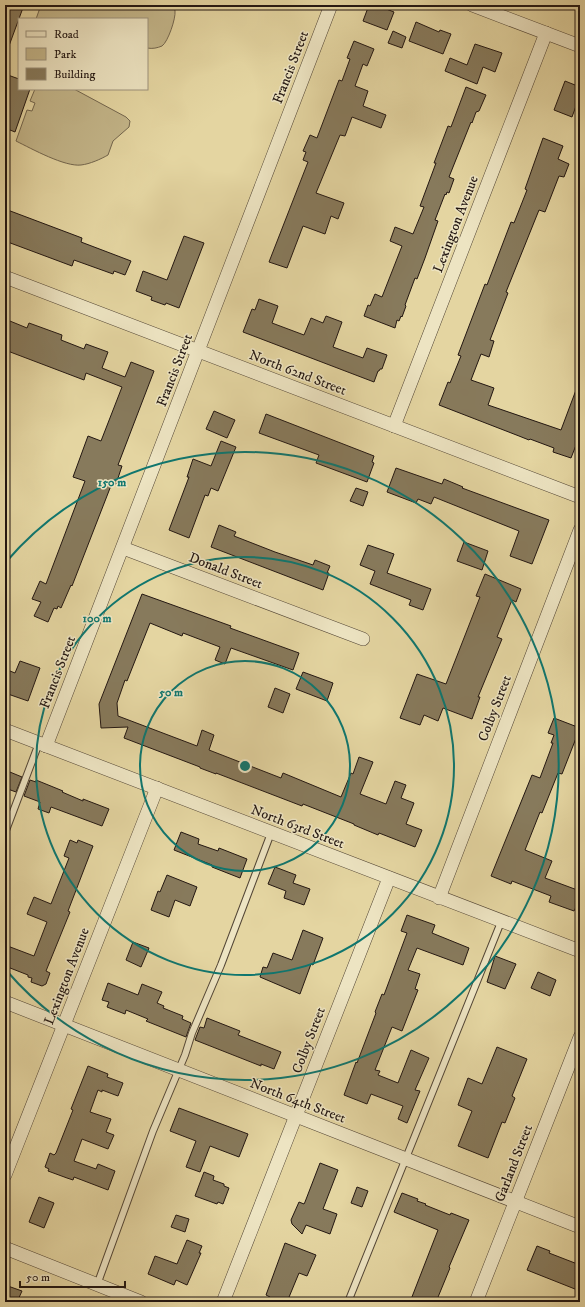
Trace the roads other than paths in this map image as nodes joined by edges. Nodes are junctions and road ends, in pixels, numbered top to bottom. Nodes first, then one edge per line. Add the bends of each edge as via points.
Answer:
1 (331, 5) edge
2 (472, 5) edge
3 (546, 33) junction
4 (580, 46) edge
5 (5, 277) edge
6 (198, 351) junction
7 (394, 426) junction
8 (580, 497) edge
9 (580, 530) edge
10 (123, 548) junction
11 (363, 639) dead end
12 (5, 730) edge
13 (42, 745) junction
14 (157, 788) junction
15 (5, 833) edge
16 (271, 833) junction
17 (389, 878) junction
18 (439, 898) junction
19 (501, 922) junction
20 (580, 951) edge
21 (5, 1002) edge
22 (64, 1025) junction
23 (580, 1037) edge
24 (178, 1071) junction
25 (295, 1116) junction
26 (405, 1159) junction
27 (5, 1176) edge
28 (515, 1202) junction
29 (580, 1227) edge
30 (5, 1248) edge
31 (97, 1285) junction
32 (141, 1302) edge
33 (222, 1302) edge
34 (348, 1302) edge
35 (476, 1302) edge

1 - 6 street, Francis Street
2 - 3 street
3 - 4 street
3 - 7 street, Lexington Avenue
5 - 6 street, North 62nd Street
6 - 7 street, North 62nd Street
6 - 10 street, Francis Street
7 - 8 street, North 62nd Street
9 - 18 street, Colby Street
10 - 11 street, Donald Street
10 - 13 street, Francis Street
12 - 13 street, North 63rd Street
13 - 14 street, North 63rd Street
13 - 15 lane
14 - 16 street, North 63rd Street
14 - 22 street, Lexington Avenue
16 - 17 street, North 63rd Street
16 - 24 lane
17 - 18 street, North 63rd Street
17 - 25 street, Colby Street
18 - 19 street, North 63rd Street
19 - 20 street, North 63rd Street
19 - 26 lane
21 - 22 street, North 64th Street
22 - 24 street, North 64th Street
22 - 27 street, Lexington Avenue
23 - 28 street, Garland Street
24 - 25 street, North 64th Street
24 - 31 lane
25 - 26 street, North 64th Street
25 - 33 street, Colby Street
26 - 28 street, North 64th Street
26 - 34 lane
28 - 29 street, North 64th Street
28 - 35 street, Garland Street
30 - 31 street
31 - 32 street

